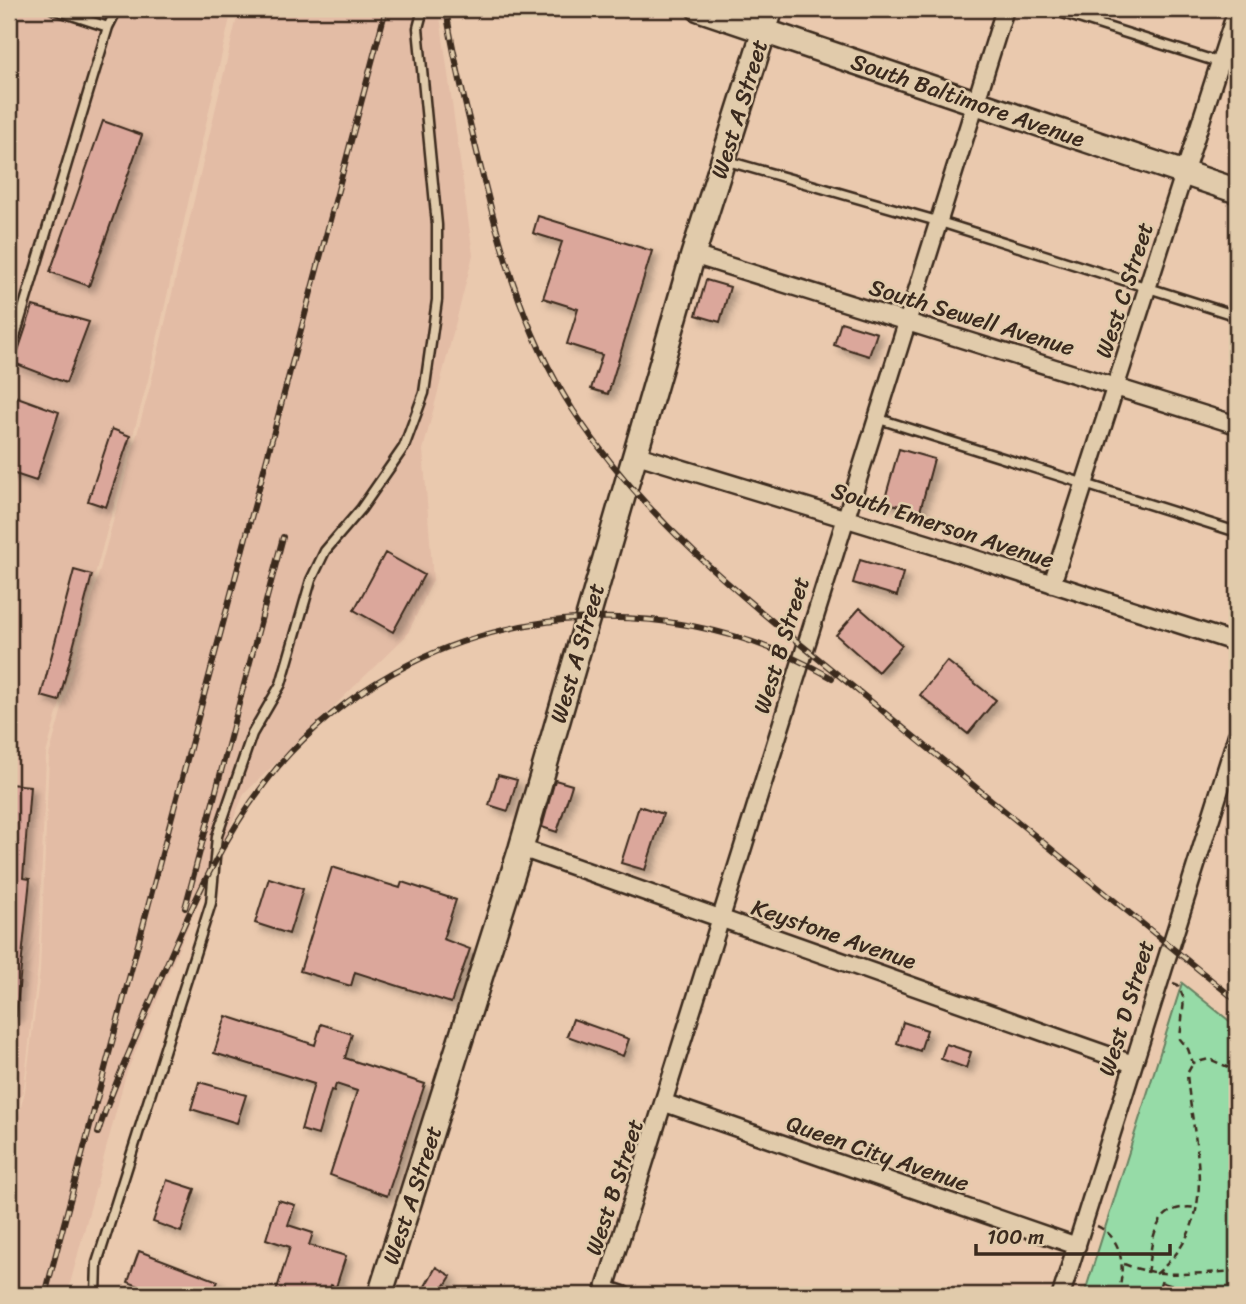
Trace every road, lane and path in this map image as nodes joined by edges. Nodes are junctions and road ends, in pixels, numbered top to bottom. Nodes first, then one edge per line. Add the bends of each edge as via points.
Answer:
1 (53, 9) edge
2 (117, 9) edge
3 (423, 9) edge
4 (699, 9) edge
5 (771, 9) edge
6 (1004, 9) edge
7 (1050, 9) edge
8 (1237, 9) edge
9 (108, 27) junction
10 (764, 31) junction
11 (1220, 62) junction
12 (1237, 68) edge
13 (975, 102) junction
14 (723, 160) junction
15 (1186, 174) junction
16 (1237, 191) edge
17 (937, 220) junction
18 (693, 256) junction
19 (1149, 288) junction
20 (1237, 316) edge
21 (906, 320) junction
22 (9, 356) edge
23 (1117, 386) junction
24 (876, 418) junction
25 (1237, 425) edge
26 (634, 454) junction
27 (1085, 485) junction
28 (845, 517) junction
29 (1237, 532) edge
30 (1052, 584) junction
31 (1237, 643) edge
32 (1237, 735) edge
33 (521, 848) junction
34 (722, 919) junction
35 (1160, 977) junction
36 (1193, 1063) junction
37 (1133, 1064) junction
38 (1237, 1071) edge
39 (664, 1103) junction
40 (1197, 1208) junction
41 (1084, 1220) junction
42 (1077, 1246) junction
43 (1124, 1264) junction
44 (1237, 1271) edge
45 (1147, 1273) junction
46 (1156, 1274) junction
47 (604, 1292) edge
48 (96, 1295) edge
49 (380, 1295) edge
50 (623, 1295) edge
51 (1061, 1295) edge
52 (1118, 1295) edge

1 - 9 lane
2 - 9 lane
3 - 48 lane via 418,28 437,225 437,300 424,393 404,447 325,551 311,580 281,684 252,734 223,812 211,903 97,1263
4 - 10 street, South Baltimore Avenue
5 - 10 street, West A Street
6 - 13 street, West B Street
7 - 11 lane
8 - 11 street, West C Street
9 - 22 lane
10 - 13 street, South Baltimore Avenue
10 - 14 street, West A Street
11 - 12 lane
11 - 15 street, West C Street
13 - 15 street, South Baltimore Avenue
13 - 17 street, West B Street
14 - 17 lane
14 - 18 street, West A Street
15 - 16 street, South Baltimore Avenue
15 - 19 street, West C Street
17 - 19 lane
17 - 21 street, West B Street
18 - 21 street, South Sewell Avenue
18 - 26 street, West A Street
19 - 20 lane
19 - 23 street, West C Street
21 - 23 street, South Sewell Avenue
21 - 24 street, West B Street
23 - 25 street, South Sewell Avenue
23 - 27 street, West C Street
24 - 27 lane
24 - 28 street, West B Street
26 - 28 street, South Emerson Avenue
26 - 33 street, West A Street
27 - 29 lane
27 - 30 street, West C Street
28 - 30 street, South Emerson Avenue
28 - 34 street, West B Street
30 - 31 street, South Emerson Avenue
32 - 35 street, West D Street
33 - 34 street, Keystone Avenue
33 - 49 street, West A Street
34 - 37 street, Keystone Avenue
34 - 39 street, West B Street
35 - 36 path via 1178,985 1184,999 1180,1039
35 - 37 street, West D Street
36 - 38 path via 1209,1059
36 - 40 path via 1187,1074 1200,1164
37 - 41 street, West D Street
39 - 42 street, Queen City Avenue
39 - 47 street, West B Street
40 - 45 path via 1175,1207 1164,1214
40 - 46 path via 1175,1258
41 - 42 street, West D Street
41 - 43 path via 1109,1231
42 - 51 street, West D Street
43 - 45 path
43 - 52 path
44 - 46 path
45 - 46 path
47 - 50 street

